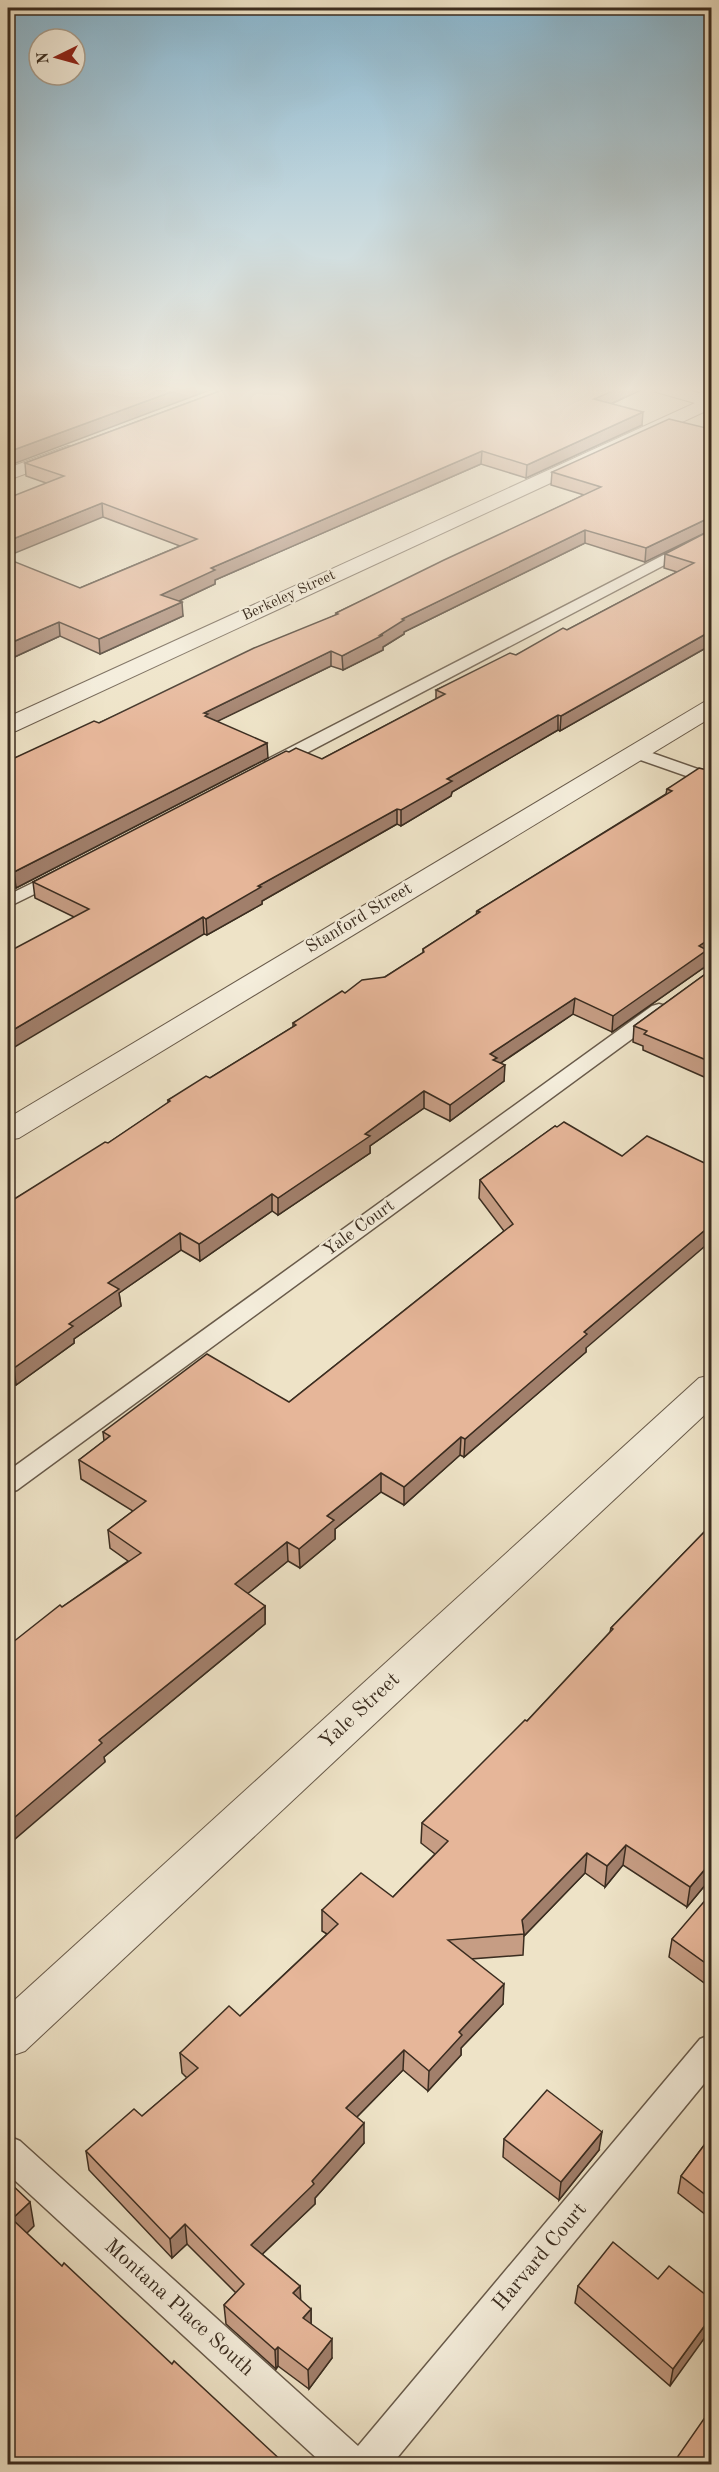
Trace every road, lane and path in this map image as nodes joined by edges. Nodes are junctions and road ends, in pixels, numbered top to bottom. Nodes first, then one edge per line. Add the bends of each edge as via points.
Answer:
1 (488, 503) edge
2 (711, 534) edge
3 (711, 707) edge
4 (8, 726) edge
5 (635, 752) junction
6 (260, 770) edge
7 (711, 780) edge
8 (70, 869) edge
9 (8, 902) edge
10 (673, 1000) edge
11 (8, 1131) edge
12 (711, 1387) edge
13 (8, 1484) edge
14 (8, 2036) edge
15 (711, 2049) edge
16 (8, 2152) edge
17 (350, 2464) edge
18 (368, 2464) edge

1 - 4 street, Berkeley Street
2 - 6 lane
3 - 5 street, Stanford Street
5 - 7 lane
5 - 11 street, Stanford Street
8 - 9 lane
10 - 13 lane, Yale Court
12 - 14 street, Yale Street
15 - 18 lane, Harvard Court
16 - 17 lane, Montana Place South

